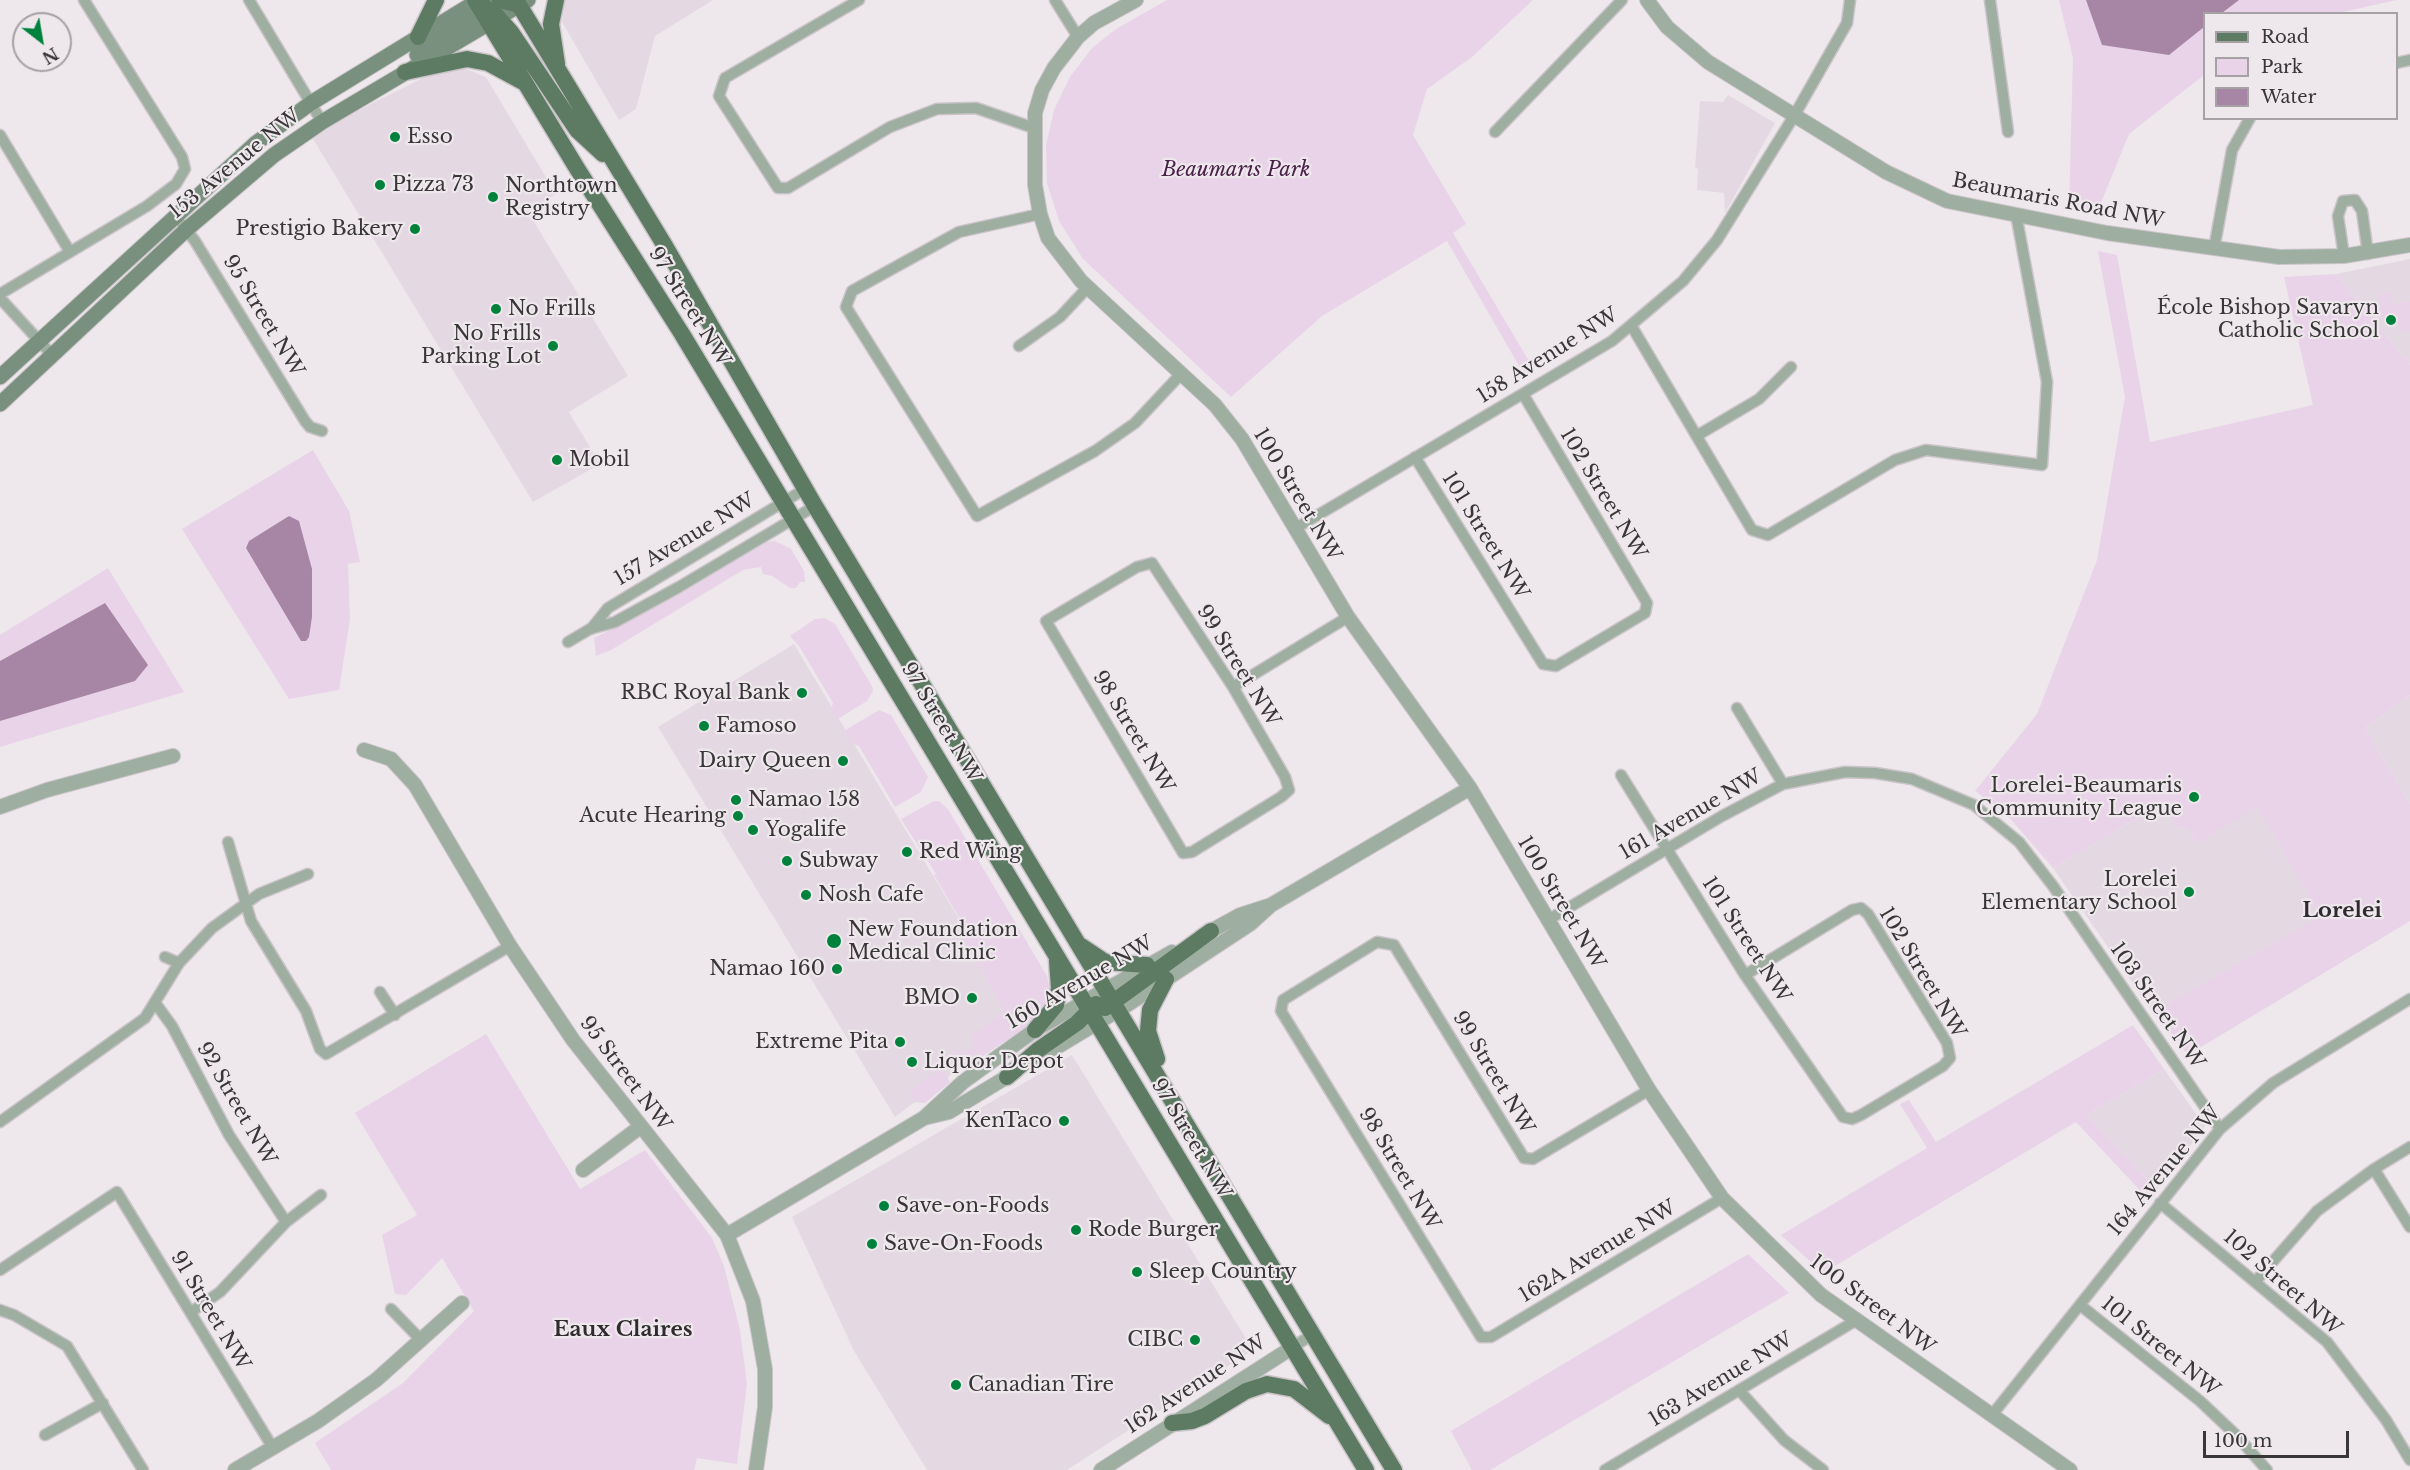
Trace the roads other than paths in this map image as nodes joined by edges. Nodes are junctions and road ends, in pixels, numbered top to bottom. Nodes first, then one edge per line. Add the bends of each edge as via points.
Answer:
1 (84, 0) edge
2 (249, 0) edge
3 (436, 0) edge
4 (556, 0) edge
5 (859, 0) edge
6 (1054, 0) edge
7 (1136, 0) edge
8 (1622, 0) edge
9 (1647, 0) edge
10 (1850, 0) edge
11 (1990, 0) edge
12 (497, 5) edge
13 (417, 37) junction
14 (1078, 37) junction
15 (558, 68) junction
16 (405, 72) junction
17 (525, 83) junction
18 (384, 85) junction
19 (310, 103) junction
20 (1794, 116) junction
21 (2249, 120) edge
22 (322, 122) junction
23 (1034, 128) junction
24 (1495, 132) dead end
25 (2008, 132) dead end
26 (0, 135) edge
27 (616, 165) junction
28 (1040, 214) junction
29 (2016, 214) junction
30 (174, 216) junction
31 (187, 229) junction
32 (2410, 245) edge
33 (2214, 249) junction
34 (70, 252) junction
35 (2368, 254) junction
36 (2344, 256) junction
37 (1088, 287) junction
38 (0, 296) edge
39 (1631, 325) junction
40 (39, 341) junction
41 (1019, 346) dead end
42 (52, 355) junction
43 (1791, 367) dead end
44 (1181, 374) junction
45 (0, 377) edge
46 (1523, 394) junction
47 (0, 404) edge
48 (322, 431) dead end
49 (1698, 435) junction
50 (1415, 457) junction
51 (805, 489) junction
52 (783, 501) junction
53 (815, 506) junction
54 (794, 519) junction
55 (1296, 528) junction
56 (1348, 617) junction
57 (1046, 621) joint
58 (590, 629) junction
59 (568, 642) dead end
60 (1543, 664) joint
61 (1233, 687) junction
62 (1737, 708) dead end
63 (364, 750) dead end
64 (173, 756) dead end
65 (1863, 771) joint
66 (1622, 775) dead end
67 (1783, 784) junction
68 (1470, 788) junction
69 (1289, 790) joint
70 (0, 807) edge
71 (228, 842) dead end
72 (1666, 849) junction
73 (308, 874) dead end
74 (244, 902) junction
75 (1271, 905) junction
76 (1548, 920) junction
77 (1211, 931) junction
78 (1078, 944) junction
79 (510, 946) junction
80 (165, 957) dead end
81 (1057, 957) junction
82 (178, 963) junction
83 (1147, 965) junction
84 (1745, 975) junction
85 (1166, 979) junction
86 (380, 992) dead end
87 (2410, 999) edge
88 (1112, 1001) junction
89 (156, 1004) junction
90 (1281, 1011) joint
91 (1090, 1013) junction
92 (394, 1015) junction
93 (1035, 1030) junction
94 (1006, 1077) joint
95 (1649, 1090) junction
96 (1174, 1102) junction
97 (924, 1118) junction
98 (1847, 1118) joint
99 (0, 1122) edge
100 (640, 1127) junction
101 (2220, 1129) junction
102 (2410, 1146) edge
103 (2374, 1168) junction
104 (583, 1170) dead end
105 (321, 1195) dead end
106 (1722, 1198) junction
107 (2160, 1203) junction
108 (286, 1222) junction
109 (2410, 1227) edge
110 (727, 1234) junction
111 (0, 1270) edge
112 (2255, 1282) junction
113 (462, 1303) dead end
114 (2080, 1305) junction
115 (392, 1309) dead end
116 (0, 1310) edge
117 (191, 1312) junction
118 (1855, 1321) junction
119 (1313, 1334) junction
120 (1491, 1337) joint
121 (422, 1341) junction
122 (1293, 1347) junction
123 (1739, 1390) junction
124 (103, 1403) junction
125 (1992, 1415) junction
126 (1172, 1423) junction
127 (1337, 1423) junction
128 (45, 1435) dead end
129 (273, 1448) junction
130 (2410, 1460) edge
131 (757, 1466) edge
132 (143, 1470) edge
133 (235, 1470) edge
134 (1101, 1470) edge
135 (1366, 1470) edge
136 (1394, 1470) edge
137 (1605, 1470) edge
138 (1823, 1470) edge
139 (2070, 1470) edge
140 (2267, 1470) edge

1 - 34 street via 182,157 185,169 180,179 159,197
2 - 19 street
3 - 13 main road
4 - 15 main road via 551,24
5 - 23 street via 725,78 720,96 778,188 788,188 890,128 937,109 976,108
6 - 14 street
7 - 14 street, 100 Street NW via 1094,23
8 - 24 street
9 - 20 street, Beaumaris Road NW via 1667,27 1694,51
10 - 20 street, 158 Avenue NW via 1847,23
11 - 25 street
12 - 13 main road, 153 Avenue NW
12 - 15 main road, 97 Street NW
12 - 16 main road, 153 Avenue NW
12 - 17 main road, 97 Street NW
12 - 18 main road via 402,65
12 - 27 main road via 578,130
13 - 19 main road, 153 Avenue NW
14 - 23 street, 100 Street NW via 1042,90
15 - 27 main road, 97 Street NW
16 - 17 main road via 466,58 488,63
16 - 18 main road, 153 Avenue NW
17 - 52 main road, 97 Street NW
18 - 22 main road, 153 Avenue NW
19 - 22 street
19 - 30 main road, 153 Avenue NW via 247,151
20 - 29 street, Beaumaris Road NW via 1886,172 1947,201
20 - 39 street, 158 Avenue NW via 1717,240 1683,281
21 - 33 street via 2232,150
22 - 31 main road, 153 Avenue NW via 274,155
23 - 28 street, 100 Street NW
26 - 34 street
27 - 51 main road, 97 Street NW
28 - 37 street, 100 Street NW via 1048,238
28 - 44 street via 959,232 852,291 846,307 977,516 1095,451 1135,423
29 - 33 street, Beaumaris Road NW
29 - 49 street via 2047,382 2042,465 1926,450 1895,460 1768,535 1752,530
30 - 31 street, 95 Street NW
30 - 40 main road, 153 Avenue NW
31 - 42 main road, 153 Avenue NW
31 - 48 street, 95 Street NW via 305,421
32 - 35 street, Beaumaris Road NW
33 - 36 street, Beaumaris Road NW via 2279,257
34 - 38 street
35 - 36 street, Beaumaris Road NW
35 - 36 street via 2362,211 2355,200 2343,201 2338,216
37 - 41 street via 1060,317
37 - 44 street, 100 Street NW
38 - 40 street
39 - 46 street, 158 Avenue NW via 1612,341
39 - 49 street
40 - 42 street
40 - 45 main road, 153 Avenue NW
42 - 47 main road, 153 Avenue NW
43 - 49 street via 1759,399
44 - 55 street, 100 Street NW via 1215,405 1242,439
46 - 50 street, 158 Avenue NW
46 - 60 street, 102 Street NW via 1647,603 1645,613 1556,666
50 - 55 street, 158 Avenue NW
50 - 60 street, 101 Street NW
51 - 52 street, 157 Avenue NW
51 - 53 main road, 97 Street NW
52 - 54 main road, 97 Street NW
52 - 58 street, 157 Avenue NW via 608,608
53 - 54 street, 157 Avenue NW
53 - 78 main road, 97 Street NW
54 - 58 street, 157 Avenue NW via 643,607 615,622
54 - 81 main road, 97 Street NW
55 - 56 street, 100 Street NW
56 - 61 street
56 - 68 street, 100 Street NW
57 - 61 street, 99 Street NW via 1137,567 1152,563
57 - 69 street, 98 Street NW via 1183,853 1192,852
58 - 59 street, 157 Avenue NW
61 - 69 street, 99 Street NW
62 - 67 street
63 - 79 street, 95 Street NW via 391,759 415,785
64 - 70 street via 47,790
65 - 67 street, 161 Avenue NW
65 - 101 street, 103 Street NW via 1912,779 1944,790 1974,805 2014,837 2053,886
66 - 72 street, 101 Street NW
67 - 72 street, 161 Avenue NW
68 - 75 street, 160 Avenue NW
68 - 76 street, 100 Street NW
71 - 74 street
72 - 76 street, 161 Avenue NW
72 - 84 street, 101 Street NW
73 - 74 street
74 - 82 street via 192,945
74 - 92 street via 326,1054
75 - 77 street, 160 Avenue NW via 1240,915
75 - 85 street, 160 Avenue NW via 1250,924
76 - 95 street, 100 Street NW
77 - 83 street, 160 Avenue NW
77 - 88 main road
78 - 83 main road via 1105,962
78 - 88 main road, 97 Street NW
79 - 92 street
79 - 100 street, 95 Street NW via 573,1040
80 - 82 street
81 - 91 main road, 97 Street NW
81 - 93 main road via 1056,1005
82 - 89 street
83 - 88 street, 160 Avenue NW
84 - 98 street, 101 Street NW via 1838,1112
84 - 98 street, 102 Street NW via 1852,910 1861,908 1868,914 1947,1043 1950,1058 1901,1092 1861,1115
85 - 88 street, 160 Avenue NW
85 - 96 main road via 1153,1002 1148,1031
86 - 92 street
87 - 101 street, 164 Avenue NW via 2273,1083
88 - 91 street, 160 Avenue NW
88 - 91 main road via 1097,1017
88 - 96 main road, 97 Street NW
89 - 99 street via 129,1031
89 - 108 street, 92 Street NW via 172,1026 229,1135
90 - 95 street, 99 Street NW via 1283,1000 1377,942 1395,945 1524,1158 1533,1159
90 - 120 street, 98 Street NW via 1481,1337
91 - 93 street, 160 Avenue NW
91 - 94 main road
91 - 122 main road, 97 Street NW
93 - 97 street, 160 Avenue NW via 963,1082
94 - 97 street, 160 Avenue NW via 948,1112
95 - 106 street, 100 Street NW
96 - 119 main road, 97 Street NW
97 - 110 street, 160 Avenue NW
100 - 104 street
100 - 110 street, 95 Street NW
101 - 107 street, 164 Avenue NW
102 - 103 street
103 - 109 street
103 - 112 street via 2317,1211
105 - 108 street
106 - 118 street, 100 Street NW via 1805,1282
106 - 120 street, 162A Avenue NW
107 - 112 street, 102 Street NW
107 - 114 street, 164 Avenue NW
108 - 117 street via 243,1270
110 - 131 street, 95 Street NW via 753,1301 765,1369 765,1407
111 - 117 street, 91 Street NW via 117,1192
112 - 130 street, 102 Street NW via 2327,1342 2386,1420
113 - 121 street
114 - 125 street, 164 Avenue NW
114 - 140 street, 101 Street NW via 2200,1401
115 - 121 street
116 - 124 street via 67,1346
117 - 129 street, 91 Street NW
118 - 123 street, 163 Avenue NW
118 - 125 street, 100 Street NW
119 - 122 street, 162 Avenue NW
119 - 136 main road, 97 Street NW
121 - 129 street via 376,1380
122 - 126 street, 162 Avenue NW
122 - 127 main road, 97 Street NW
123 - 137 street, 163 Avenue NW
123 - 138 street via 1784,1440
124 - 128 street
124 - 132 street
125 - 139 street, 100 Street NW
126 - 127 main road via 1205,1416 1246,1390 1267,1384 1294,1389
126 - 134 street, 162 Avenue NW
127 - 135 main road, 97 Street NW
129 - 133 street

